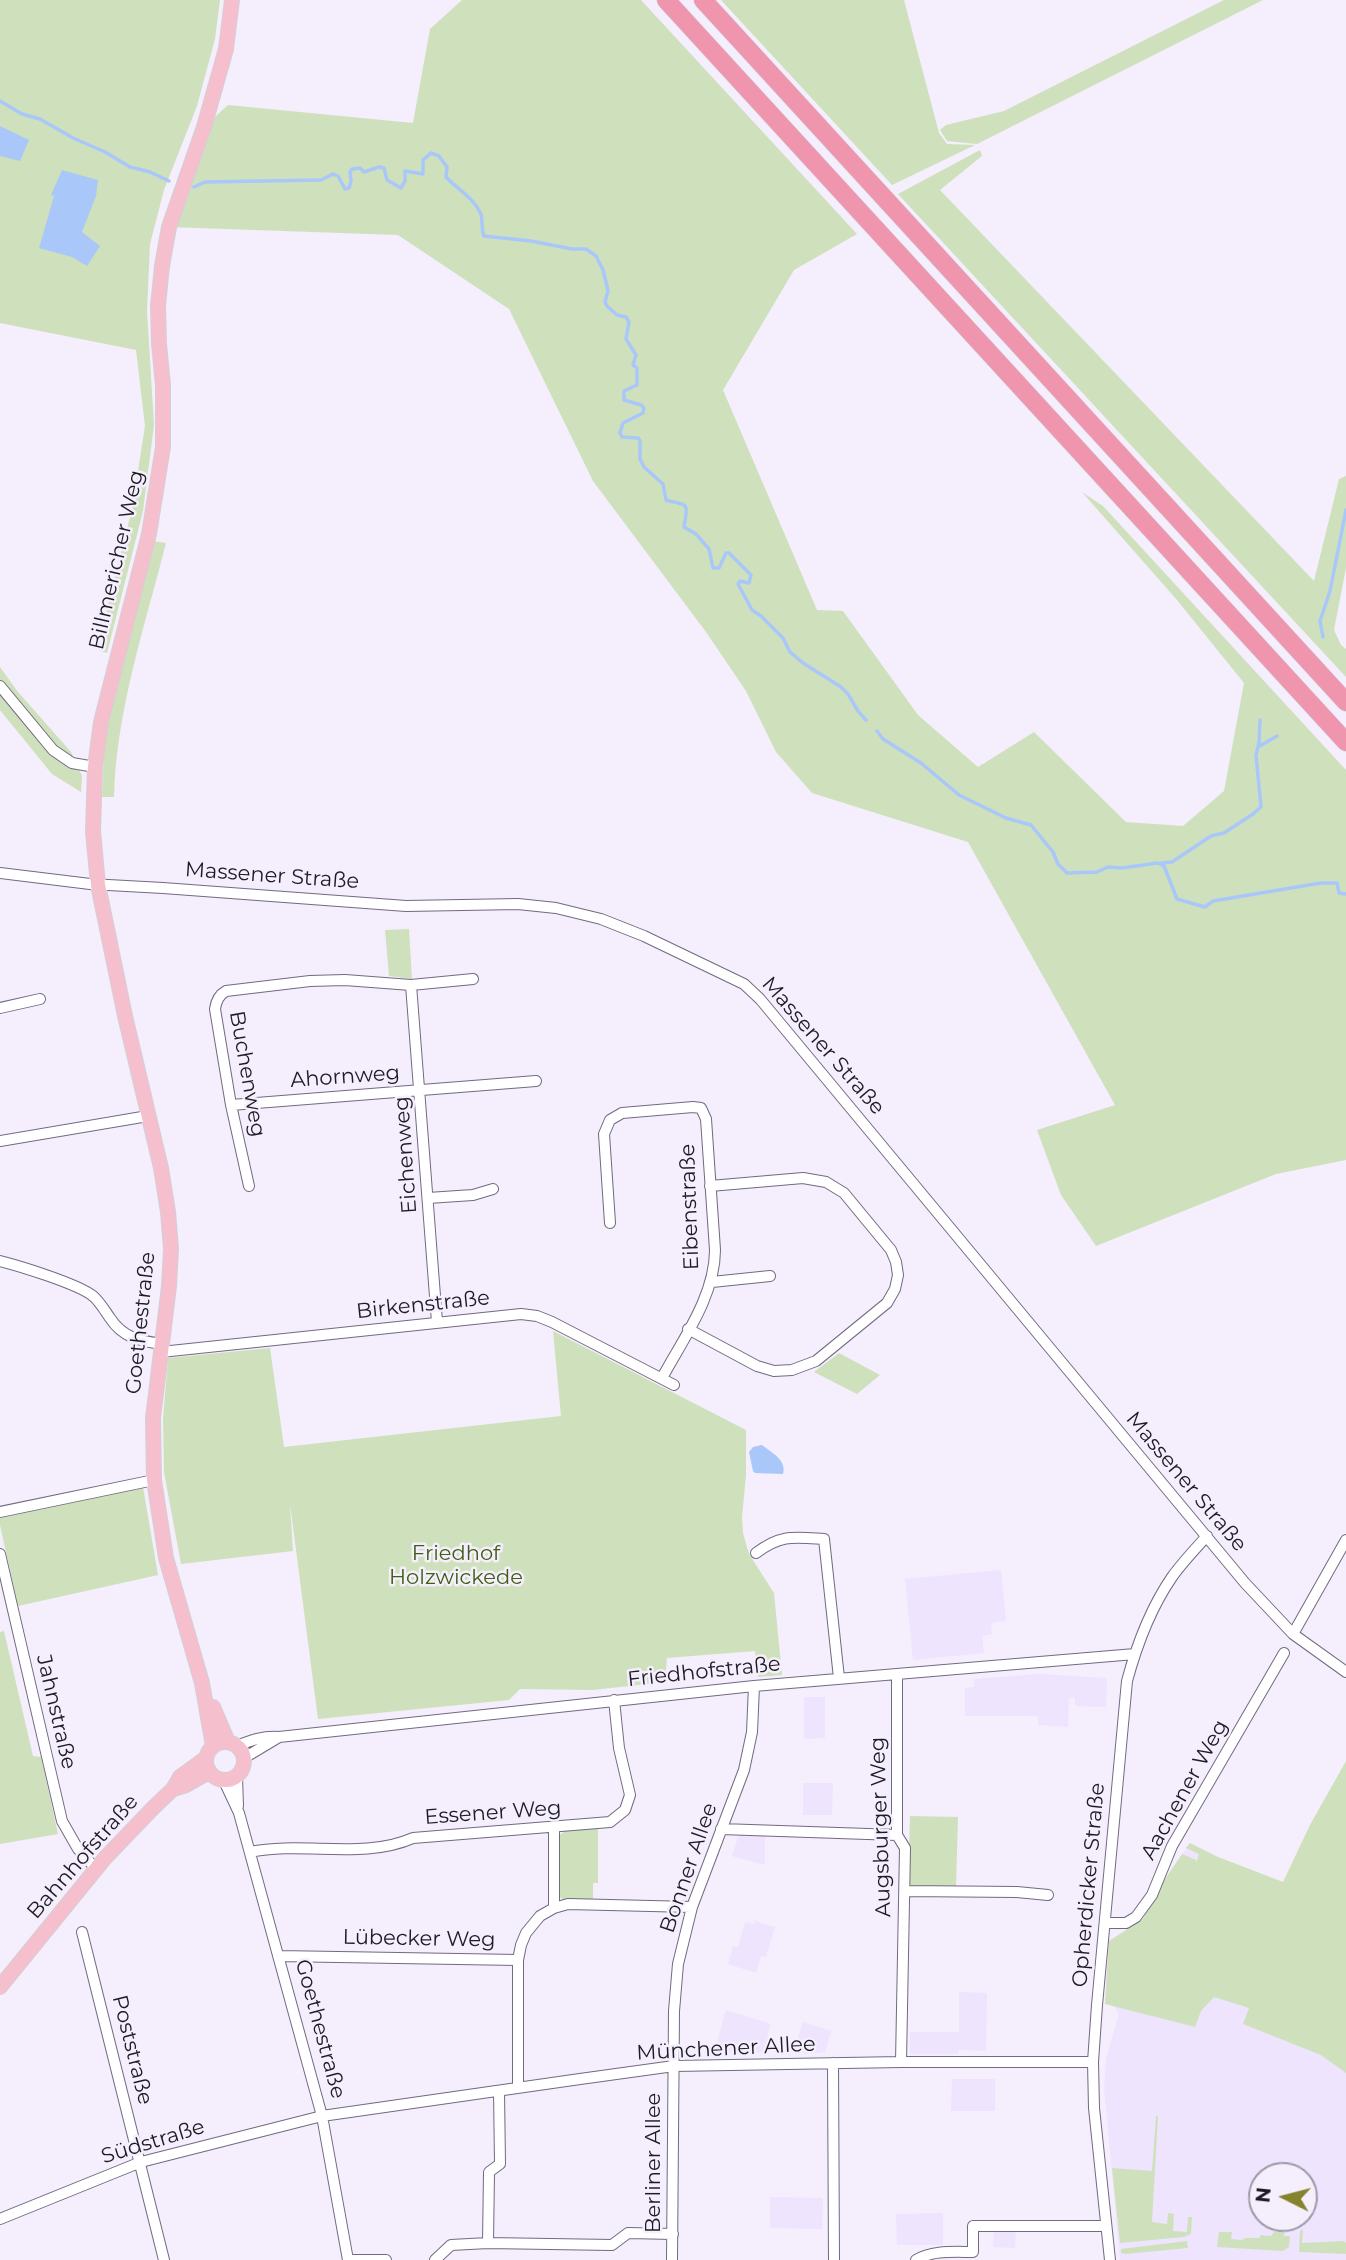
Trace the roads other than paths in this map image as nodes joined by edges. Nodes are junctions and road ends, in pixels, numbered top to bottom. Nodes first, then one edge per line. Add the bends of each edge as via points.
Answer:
1 (232, 0) edge
2 (666, 0) edge
3 (703, 0) edge
4 (0, 686) edge
5 (1346, 702) edge
6 (1346, 741) edge
7 (95, 767) junction
8 (0, 873) edge
9 (98, 885) junction
10 (473, 979) dead end
11 (411, 985) junction
12 (40, 999) dead end
13 (0, 1006) edge
14 (536, 1081) dead end
15 (420, 1090) junction
16 (231, 1105) junction
17 (148, 1116) junction
18 (0, 1141) edge
19 (249, 1186) dead end
20 (710, 1186) junction
21 (493, 1189) dead end
22 (428, 1198) junction
23 (610, 1223) dead end
24 (0, 1262) edge
25 (770, 1276) dead end
26 (712, 1282) junction
27 (437, 1322) junction
28 (688, 1329) junction
29 (161, 1348) junction
30 (662, 1378) junction
31 (674, 1385) dead end
32 (154, 1480) junction
33 (0, 1511) edge
34 (1207, 1536) junction
35 (1346, 1540) edge
36 (756, 1553) dead end
37 (0, 1554) edge
38 (1293, 1634) junction
39 (1284, 1653) dead end
40 (1135, 1654) junction
41 (1346, 1672) edge
42 (897, 1674) junction
43 (839, 1678) junction
44 (754, 1686) junction
45 (614, 1700) junction
46 (223, 1754) junction
47 (230, 1779) junction
48 (554, 1827) junction
49 (721, 1829) junction
50 (897, 1835) junction
51 (250, 1852) junction
52 (96, 1869) junction
53 (905, 1891) junction
54 (1048, 1895) dead end
55 (692, 1907) junction
56 (554, 1908) junction
57 (1105, 1923) junction
58 (82, 1932) dead end
59 (278, 1956) junction
60 (518, 1960) junction
61 (0, 1987) edge
62 (901, 2062) junction
63 (1093, 2062) junction
64 (833, 2063) junction
65 (674, 2066) junction
66 (518, 2088) junction
67 (499, 2091) junction
68 (322, 2116) junction
69 (141, 2162) junction
70 (0, 2219) edge
71 (1106, 2226) junction
72 (673, 2234) junction
73 (488, 2243) junction
74 (164, 2260) edge
75 (348, 2260) edge
76 (386, 2260) edge
77 (435, 2260) edge
78 (673, 2260) edge
79 (834, 2260) edge
80 (916, 2260) edge
81 (1110, 2260) edge

1 - 7 main road, Billmericher Weg via 226,49 169,227 158,306 164,425 159,479 106,700
2 - 6 highway
3 - 5 highway
4 - 7 street via 53,750 72,763
7 - 9 main road, Billmericher Weg via 93,831
8 - 9 street, Massener Straße
9 - 17 main road, Goethestraße
9 - 34 street, Massener Straße via 406,906 556,908 601,919 744,984
10 - 11 street
11 - 15 street, Eichenweg
11 - 16 street, Buchenweg via 310,981 226,991 215,1009
12 - 13 street
14 - 15 street, Ahornweg
15 - 16 street, Ahornweg
15 - 22 street, Eichenweg
16 - 19 street, Buchenweg
17 - 18 street
17 - 29 main road, Goethestraße via 161,1168 171,1249
20 - 23 street, Eibenstraße via 706,1119 701,1108 622,1113 610,1120 604,1134
20 - 26 street, Eibenstraße via 715,1250
20 - 28 street via 803,1178 832,1185 851,1200 891,1251 897,1282 881,1308 816,1362 792,1370 757,1366
21 - 22 street
22 - 27 street, Eichenweg
24 - 29 street, Birkenstraße via 84,1291 99,1302 121,1332
25 - 26 street
26 - 28 street, Eibenstraße
27 - 29 street, Birkenstraße via 186,1351
27 - 30 street, Birkenstraße via 537,1316
28 - 30 street, Eibenstraße
29 - 32 main road, Goethestraße via 153,1418
30 - 31 street, Birkenstraße
32 - 33 street
32 - 46 main road, Goethestraße via 166,1558
34 - 38 street, Massener Straße
34 - 40 street, Opherdicker Straße via 1173,1575
35 - 38 street
36 - 43 street via 773,1540 824,1539
37 - 52 street, Jahnstraße via 62,1821
38 - 41 street, Massener Straße
39 - 57 street, Aachener Weg via 1178,1836 1152,1895 1136,1917 1125,1923
40 - 42 street, Friedhofstraße
40 - 57 street, Opherdicker Straße via 1127,1681
42 - 43 street, Friedhofstraße
42 - 50 street, Augsburger Weg
43 - 44 street, Friedhofstraße
44 - 45 street, Friedhofstraße
44 - 49 street, Bonner Allee via 748,1753
45 - 46 street, Friedhofstraße via 279,1737
45 - 48 street, Essener Weg via 628,1806 610,1822
46 - 47 main road via 242,1772
46 - 47 main road via 213,1776
46 - 52 main road, Bahnhofstraße via 180,1777
47 - 51 street, Goethestraße
48 - 51 street, Essener Weg via 413,1838 394,1846 273,1847
48 - 56 street
49 - 50 street
49 - 55 street, Bonner Allee
50 - 53 street, Augsburger Weg via 905,1848
51 - 59 street, Goethestraße
52 - 61 main road, Bahnhofstraße
53 - 54 street
53 - 62 street, Augsburger Weg
55 - 56 street
55 - 65 street, Bonner Allee via 674,1989
56 - 60 street via 526,1933
57 - 63 street, Opherdicker Straße
58 - 69 street, Poststraße
59 - 60 street, Lübecker Weg
59 - 68 street, Goethestraße
60 - 66 street
62 - 63 street, Münchener Allee
62 - 64 street, Münchener Allee
63 - 71 street, Opherdicker Straße
64 - 65 street, Münchener Allee
64 - 79 street
65 - 66 street, Münchener Allee
65 - 72 street, Berliner Allee
66 - 67 street, Münchener Allee
67 - 68 street, Münchener Allee
67 - 73 street via 500,2164 489,2172
68 - 69 street, Südstraße
68 - 75 street, Goethestraße
69 - 70 street, Südstraße
69 - 74 street, Poststraße
71 - 80 street via 973,2226 973,2252 947,2252
71 - 81 street, Opherdicker Straße
72 - 73 street via 628,2233 612,2245
72 - 78 street, Berliner Allee
73 - 77 street via 451,2245
75 - 76 street

